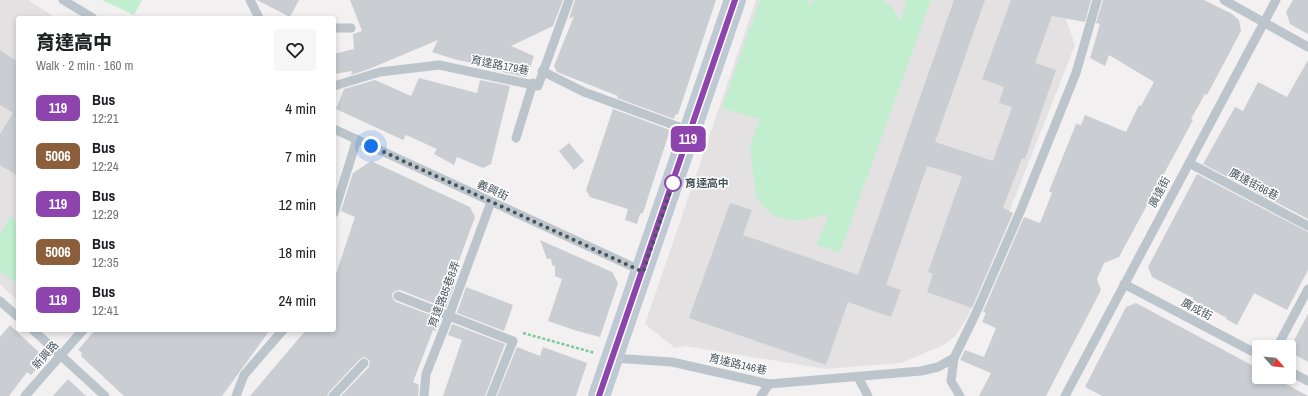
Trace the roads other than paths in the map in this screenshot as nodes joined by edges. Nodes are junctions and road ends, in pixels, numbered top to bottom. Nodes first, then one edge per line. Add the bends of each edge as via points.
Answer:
1 (63, 0) edge
2 (250, 0) edge
3 (569, 0) edge
4 (735, 0) edge
5 (1097, 0) edge
6 (1224, 0) edge
7 (1276, 0) edge
8 (90, 16) edge
9 (258, 16) edge
10 (1264, 23) junction
11 (336, 28) edge
12 (351, 28) dead end
13 (1308, 47) edge
14 (542, 71) junction
15 (533, 83) junction
16 (336, 85) edge
17 (336, 130) edge
18 (690, 131) junction
19 (516, 138) dead end
20 (357, 139) junction
21 (1188, 163) junction
22 (491, 202) junction
23 (336, 207) edge
24 (1308, 226) edge
25 (643, 272) junction
26 (1124, 284) junction
27 (1308, 289) edge
28 (398, 296) dead end
29 (0, 302) edge
30 (16, 315) edge
31 (449, 316) junction
32 (35, 332) edge
33 (81, 332) edge
34 (281, 332) edge
35 (1281, 340) edge
36 (1252, 351) edge
37 (61, 354) junction
38 (613, 358) junction
39 (954, 358) junction
40 (364, 363) dead end
41 (1296, 375) edge
42 (858, 377) junction
43 (1308, 381) edge
44 (769, 384) junction
45 (25, 396) edge
46 (105, 396) edge
47 (236, 396) edge
48 (333, 396) edge
49 (424, 396) edge
50 (491, 396) edge
51 (599, 396) edge
52 (761, 396) edge
53 (868, 396) edge
54 (960, 396) edge
55 (1065, 396) edge

1 - 8 lane
2 - 9 lane
3 - 14 lane
4 - 18 street
5 - 39 lane via 1076,73 1020,212
6 - 10 lane
7 - 10 lane, 廣達街
10 - 13 lane
10 - 21 lane, 廣達街
11 - 12 lane
14 - 15 lane, 育達路179巷 via 538,86
14 - 18 lane, 育達路179巷 via 584,92
15 - 16 lane, 育達路179巷 via 440,65 380,72
15 - 19 lane
17 - 20 lane, 義興街
18 - 25 street
20 - 22 lane, 義興街
20 - 23 lane
21 - 24 lane, 廣達街66巷
21 - 26 lane, 廣達街
22 - 25 lane, 義興街
22 - 31 lane, 育達路85巷8弄
25 - 38 street
26 - 36 lane, 廣成街
26 - 55 lane, 廣達街
27 - 35 lane
28 - 31 lane
29 - 30 lane
31 - 49 lane, 育達路85巷8弄 via 426,374
31 - 50 lane via 513,341
32 - 37 lane
33 - 37 lane, 新興路
34 - 47 lane via 244,375
37 - 45 lane, 新興路
37 - 46 lane
38 - 44 lane, 育達路146巷 via 672,362
38 - 51 street
39 - 42 lane, 育達路146巷 via 927,370
39 - 54 lane via 951,381
40 - 48 lane
41 - 43 lane
42 - 44 lane, 育達路146巷
42 - 53 lane
44 - 52 lane

